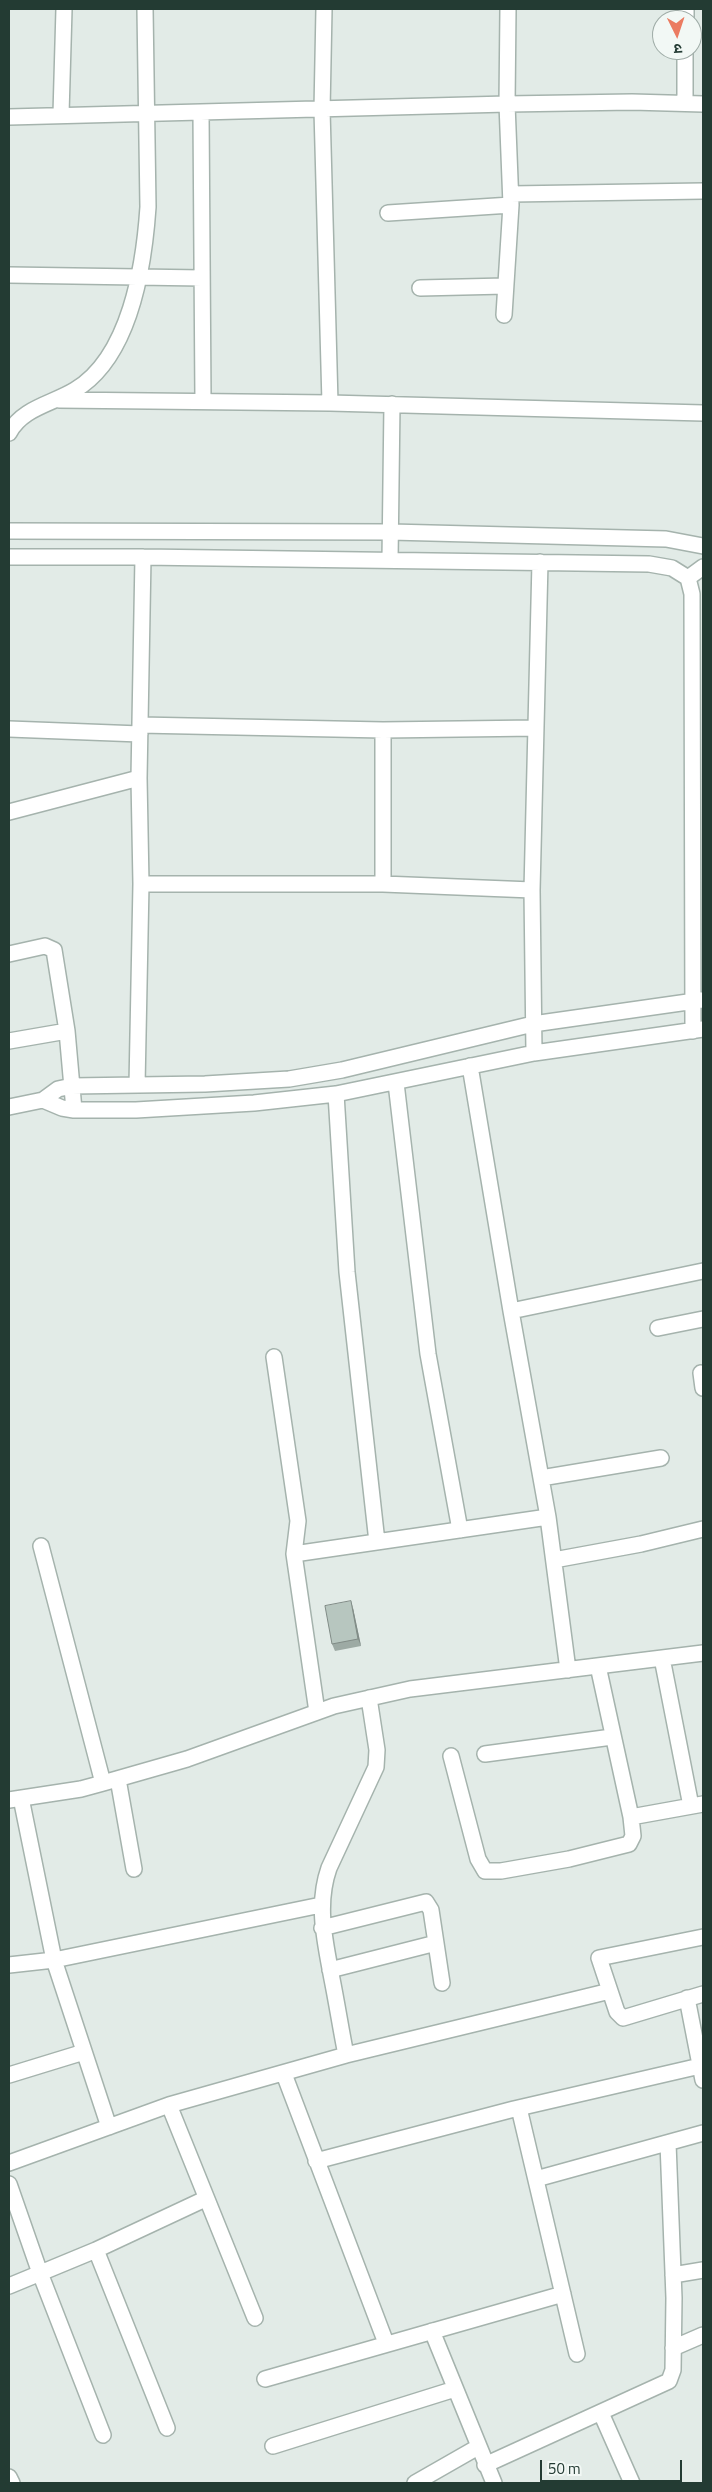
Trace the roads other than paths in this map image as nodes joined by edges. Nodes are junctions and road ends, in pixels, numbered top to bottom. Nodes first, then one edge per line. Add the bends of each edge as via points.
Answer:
1 (64, 9) edge
2 (145, 9) edge
3 (324, 9) edge
4 (508, 9) edge
5 (685, 60) edge
6 (685, 103) junction
7 (507, 104) junction
8 (703, 104) edge
9 (322, 110) junction
10 (201, 112) junction
11 (144, 113) junction
12 (61, 114) junction
13 (9, 117) edge
14 (703, 192) edge
15 (511, 199) junction
16 (388, 213) dead end
17 (9, 275) edge
18 (138, 278) junction
19 (202, 278) junction
20 (505, 286) junction
21 (420, 288) dead end
22 (504, 315) dead end
23 (59, 400) junction
24 (203, 401) junction
25 (330, 403) junction
26 (392, 404) junction
27 (703, 412) edge
28 (9, 433) edge
29 (9, 530) edge
30 (391, 532) junction
31 (703, 546) edge
32 (9, 557) edge
33 (143, 557) junction
34 (390, 560) junction
35 (540, 562) junction
36 (703, 567) edge
37 (688, 578) junction
38 (536, 728) junction
39 (9, 729) edge
40 (140, 729) junction
41 (383, 730) junction
42 (138, 778) junction
43 (9, 812) edge
44 (141, 884) junction
45 (383, 884) junction
46 (532, 890) junction
47 (9, 954) edge
48 (698, 1000) edge
49 (533, 1024) junction
50 (698, 1030) edge
51 (67, 1031) junction
52 (9, 1041) edge
53 (534, 1053) junction
54 (470, 1066) junction
55 (253, 1082) junction
56 (396, 1083) junction
57 (205, 1084) junction
58 (137, 1085) junction
59 (72, 1086) junction
60 (336, 1094) junction
61 (43, 1100) junction
62 (254, 1103) junction
63 (205, 1106) junction
64 (9, 1107) edge
65 (74, 1110) junction
66 (703, 1270) edge
67 (510, 1311) junction
68 (703, 1319) edge
69 (658, 1328) dead end
70 (274, 1357) dead end
71 (661, 1458) dead end
72 (541, 1478) junction
73 (548, 1517) junction
74 (460, 1530) junction
75 (703, 1530) edge
76 (378, 1542) junction
77 (41, 1546) dead end
78 (294, 1554) junction
79 (554, 1560) junction
80 (703, 1653) edge
81 (662, 1658) junction
82 (598, 1666) junction
83 (568, 1670) junction
84 (369, 1698) junction
85 (316, 1712) junction
86 (612, 1737) junction
87 (485, 1754) dead end
88 (451, 1756) dead end
89 (110, 1781) junction
90 (15, 1799) edge
91 (697, 1805) edge
92 (631, 1817) junction
93 (134, 1869) dead end
94 (321, 1905) junction
95 (322, 1928) junction
96 (703, 1937) edge
97 (436, 1943) junction
98 (54, 1960) junction
99 (9, 1965) edge
100 (330, 1970) junction
101 (442, 1983) dead end
102 (610, 1992) junction
103 (703, 1994) edge
104 (687, 1998) junction
105 (84, 2052) junction
106 (346, 2055) junction
107 (702, 2073) edge
108 (284, 2074) junction
109 (9, 2075) edge
110 (169, 2105) junction
111 (519, 2108) junction
112 (109, 2128) junction
113 (703, 2133) edge
114 (668, 2143) junction
115 (316, 2161) junction
116 (9, 2163) edge
117 (536, 2179) junction
118 (9, 2184) edge
119 (205, 2199) junction
120 (96, 2250) junction
121 (703, 2270) edge
122 (40, 2273) junction
123 (673, 2275) junction
124 (9, 2286) edge
125 (563, 2294) junction
126 (255, 2318) dead end
127 (432, 2331) junction
128 (703, 2335) edge
129 (386, 2343) junction
130 (674, 2348) junction
131 (577, 2354) dead end
132 (265, 2379) dead end
133 (455, 2389) junction
134 (601, 2413) junction
135 (168, 2428) dead end
136 (103, 2435) dead end
137 (273, 2446) dead end
138 (478, 2447) junction
139 (485, 2465) junction
140 (9, 2477) edge
141 (12, 2483) edge
142 (415, 2483) edge
143 (494, 2483) edge
144 (632, 2483) edge

1 - 12 street
2 - 11 street
3 - 9 street
4 - 7 street
5 - 6 street
6 - 7 street
6 - 8 street
7 - 9 street
7 - 15 street
9 - 10 street
9 - 25 street
10 - 11 street
10 - 19 street
11 - 12 street
11 - 18 street via 148,207
12 - 13 street
14 - 15 street
15 - 16 street
15 - 20 street
17 - 18 street
18 - 19 street
18 - 23 street via 113,350 82,386
19 - 24 street
20 - 21 street
20 - 22 street
23 - 24 street
23 - 28 street via 35,408 23,416
24 - 25 street
25 - 26 street
26 - 27 street
26 - 30 street
29 - 30 street
30 - 31 street via 666,539
30 - 34 street
32 - 33 street
33 - 34 street
33 - 40 street
34 - 35 street
35 - 37 street via 649,564 672,568
35 - 38 street
36 - 37 street
37 - 48 street via 692,594
38 - 41 street
38 - 46 street
39 - 40 street
40 - 41 street
40 - 42 street
41 - 45 street
42 - 43 street
42 - 44 street
44 - 45 street
44 - 58 street
45 - 46 street
46 - 49 street
47 - 51 street via 46,946 54,950
48 - 49 street
48 - 50 street
49 - 53 street
49 - 55 street via 342,1070
50 - 53 street
51 - 52 street
51 - 59 street
53 - 54 street
54 - 56 street
54 - 67 street
55 - 57 street
55 - 62 street
56 - 60 street
56 - 74 street via 428,1354
57 - 58 street
57 - 63 street
58 - 59 street
59 - 61 street via 58,1089
59 - 65 street
60 - 62 street
60 - 76 street via 347,1272
61 - 64 street
61 - 65 street
62 - 63 street
63 - 65 street
66 - 67 street
67 - 72 street
68 - 69 street
70 - 78 street via 298,1521
71 - 72 street
72 - 73 street
73 - 74 street
73 - 79 street
74 - 76 street
75 - 79 street
76 - 78 street
77 - 89 street
78 - 85 street
79 - 83 street
80 - 81 street
81 - 82 street
81 - 91 street
82 - 83 street
82 - 86 street
83 - 84 street via 410,1689
84 - 85 street
84 - 94 street via 377,1750 376,1767 329,1868
85 - 89 street via 187,1759
86 - 87 street
86 - 92 street
88 - 92 street via 478,1859 486,1871 561,1861 629,1844 632,1839
89 - 90 street
89 - 93 street
90 - 98 street
91 - 92 street
94 - 95 street
94 - 98 street
95 - 97 street via 426,1902 431,1910
95 - 100 street
96 - 102 street via 599,1958
97 - 100 street
97 - 101 street
98 - 99 street
98 - 105 street
100 - 106 street
102 - 104 street via 622,2018
102 - 106 street
103 - 104 street
104 - 107 street
105 - 109 street
105 - 112 street
106 - 108 street
107 - 111 street
108 - 110 street
108 - 115 street
110 - 112 street
110 - 119 street
111 - 115 street
111 - 117 street
112 - 116 street
113 - 114 street
114 - 117 street
114 - 123 street
115 - 129 street
117 - 125 street
118 - 122 street
119 - 120 street
119 - 126 street
120 - 122 street
120 - 135 street
121 - 123 street
122 - 124 street
122 - 136 street
123 - 130 street
125 - 127 street
125 - 131 street
127 - 129 street
127 - 133 street
128 - 130 street
129 - 132 street
130 - 134 street via 673,2370 668,2381
133 - 137 street
133 - 138 street
134 - 139 street
134 - 144 street
138 - 139 street
138 - 142 street
139 - 143 street
140 - 141 street

